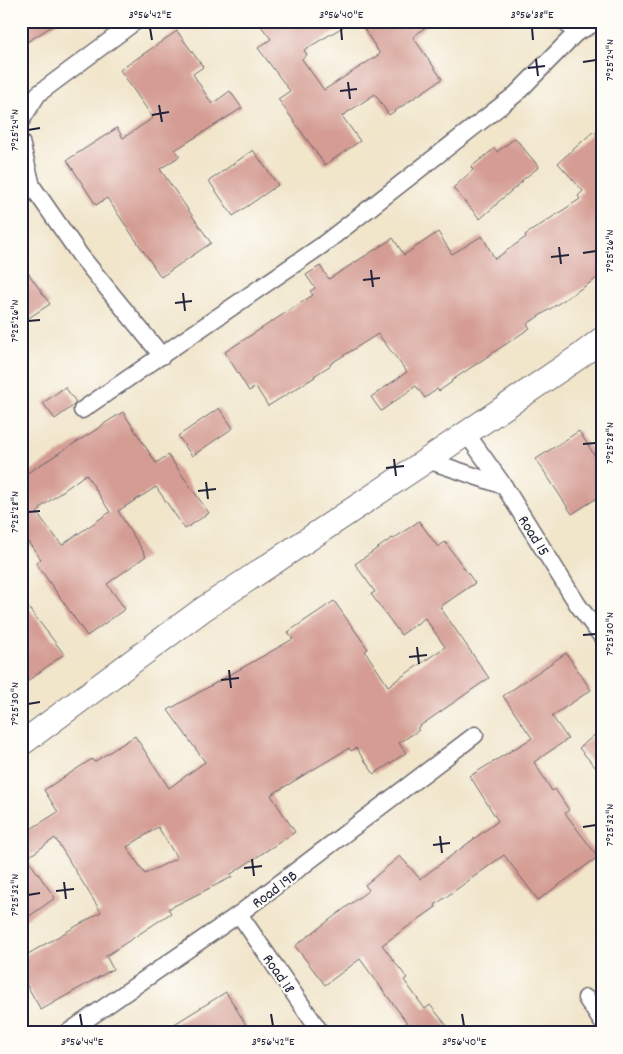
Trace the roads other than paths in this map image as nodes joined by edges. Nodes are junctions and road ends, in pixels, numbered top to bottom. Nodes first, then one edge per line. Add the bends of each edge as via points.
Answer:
1 (136, 21) edge
2 (564, 21) edge
3 (599, 21) edge
4 (576, 33) junction
5 (21, 121) edge
6 (21, 142) edge
7 (602, 339) edge
8 (162, 356) junction
9 (82, 410) dead end
10 (466, 433) junction
11 (427, 460) junction
12 (504, 486) junction
13 (602, 637) edge
14 (475, 736) dead end
15 (21, 744) edge
16 (239, 914) junction
17 (586, 998) dead end
18 (602, 1022) edge
19 (67, 1033) edge
20 (321, 1033) edge

1 - 5 street via 38,94
2 - 4 street
3 - 4 street
4 - 8 street via 516,94 329,240
6 - 8 street via 32,186 80,255
7 - 10 street
8 - 9 street
10 - 11 street
10 - 12 street, Road 15
11 - 12 street
11 - 15 street via 202,610
12 - 13 street, Road 15 via 578,605
14 - 16 street, Road 19B
16 - 19 street, Road 19B
16 - 20 street, Road 18
17 - 18 street

